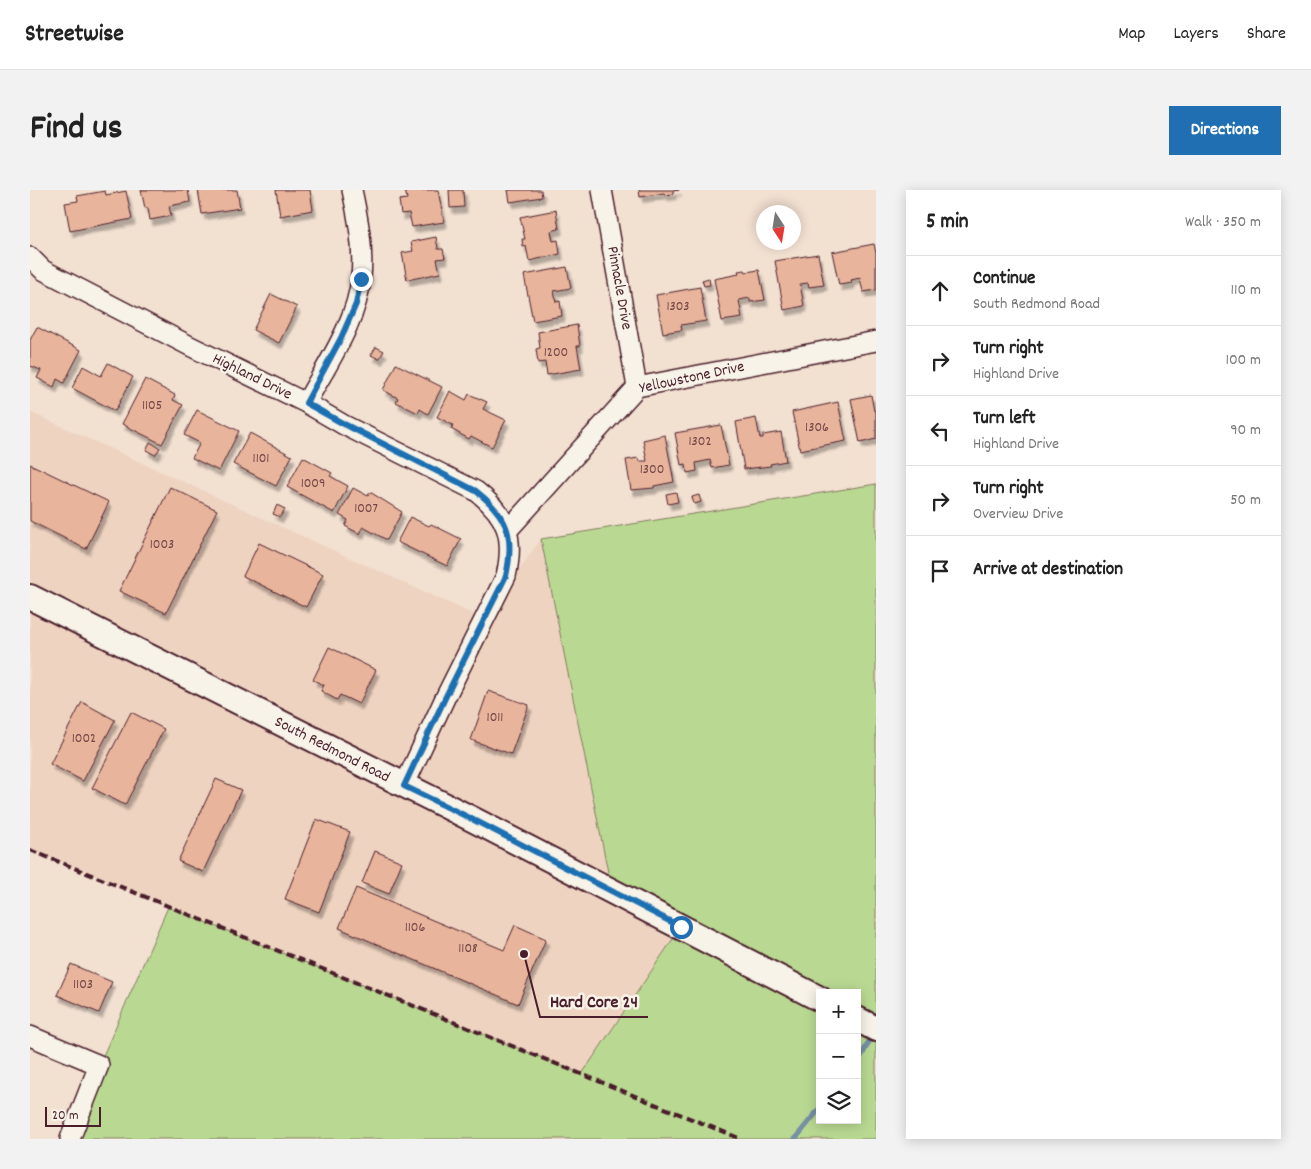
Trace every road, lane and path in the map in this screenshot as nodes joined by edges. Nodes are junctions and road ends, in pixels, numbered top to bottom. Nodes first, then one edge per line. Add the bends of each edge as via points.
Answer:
1 (352, 190) edge
2 (602, 190) edge
3 (30, 257) edge
4 (876, 341) edge
5 (637, 387) junction
6 (306, 403) junction
7 (508, 530) junction
8 (30, 597) edge
9 (404, 786) junction
10 (816, 997) edge
11 (30, 1036) edge
12 (70, 1139) edge

1 - 6 street via 362,258 356,304
2 - 5 street, Pinnacle Drive
3 - 6 street, Highland Drive via 43,270
4 - 5 street, Yellowstone Drive
5 - 7 street, Yellowstone Drive
6 - 7 street, Highland Drive via 476,491 499,513
7 - 9 street, Highland Drive via 510,559 506,576
8 - 9 street, South Redmond Road
9 - 10 street, South Redmond Road
11 - 12 street via 99,1065

